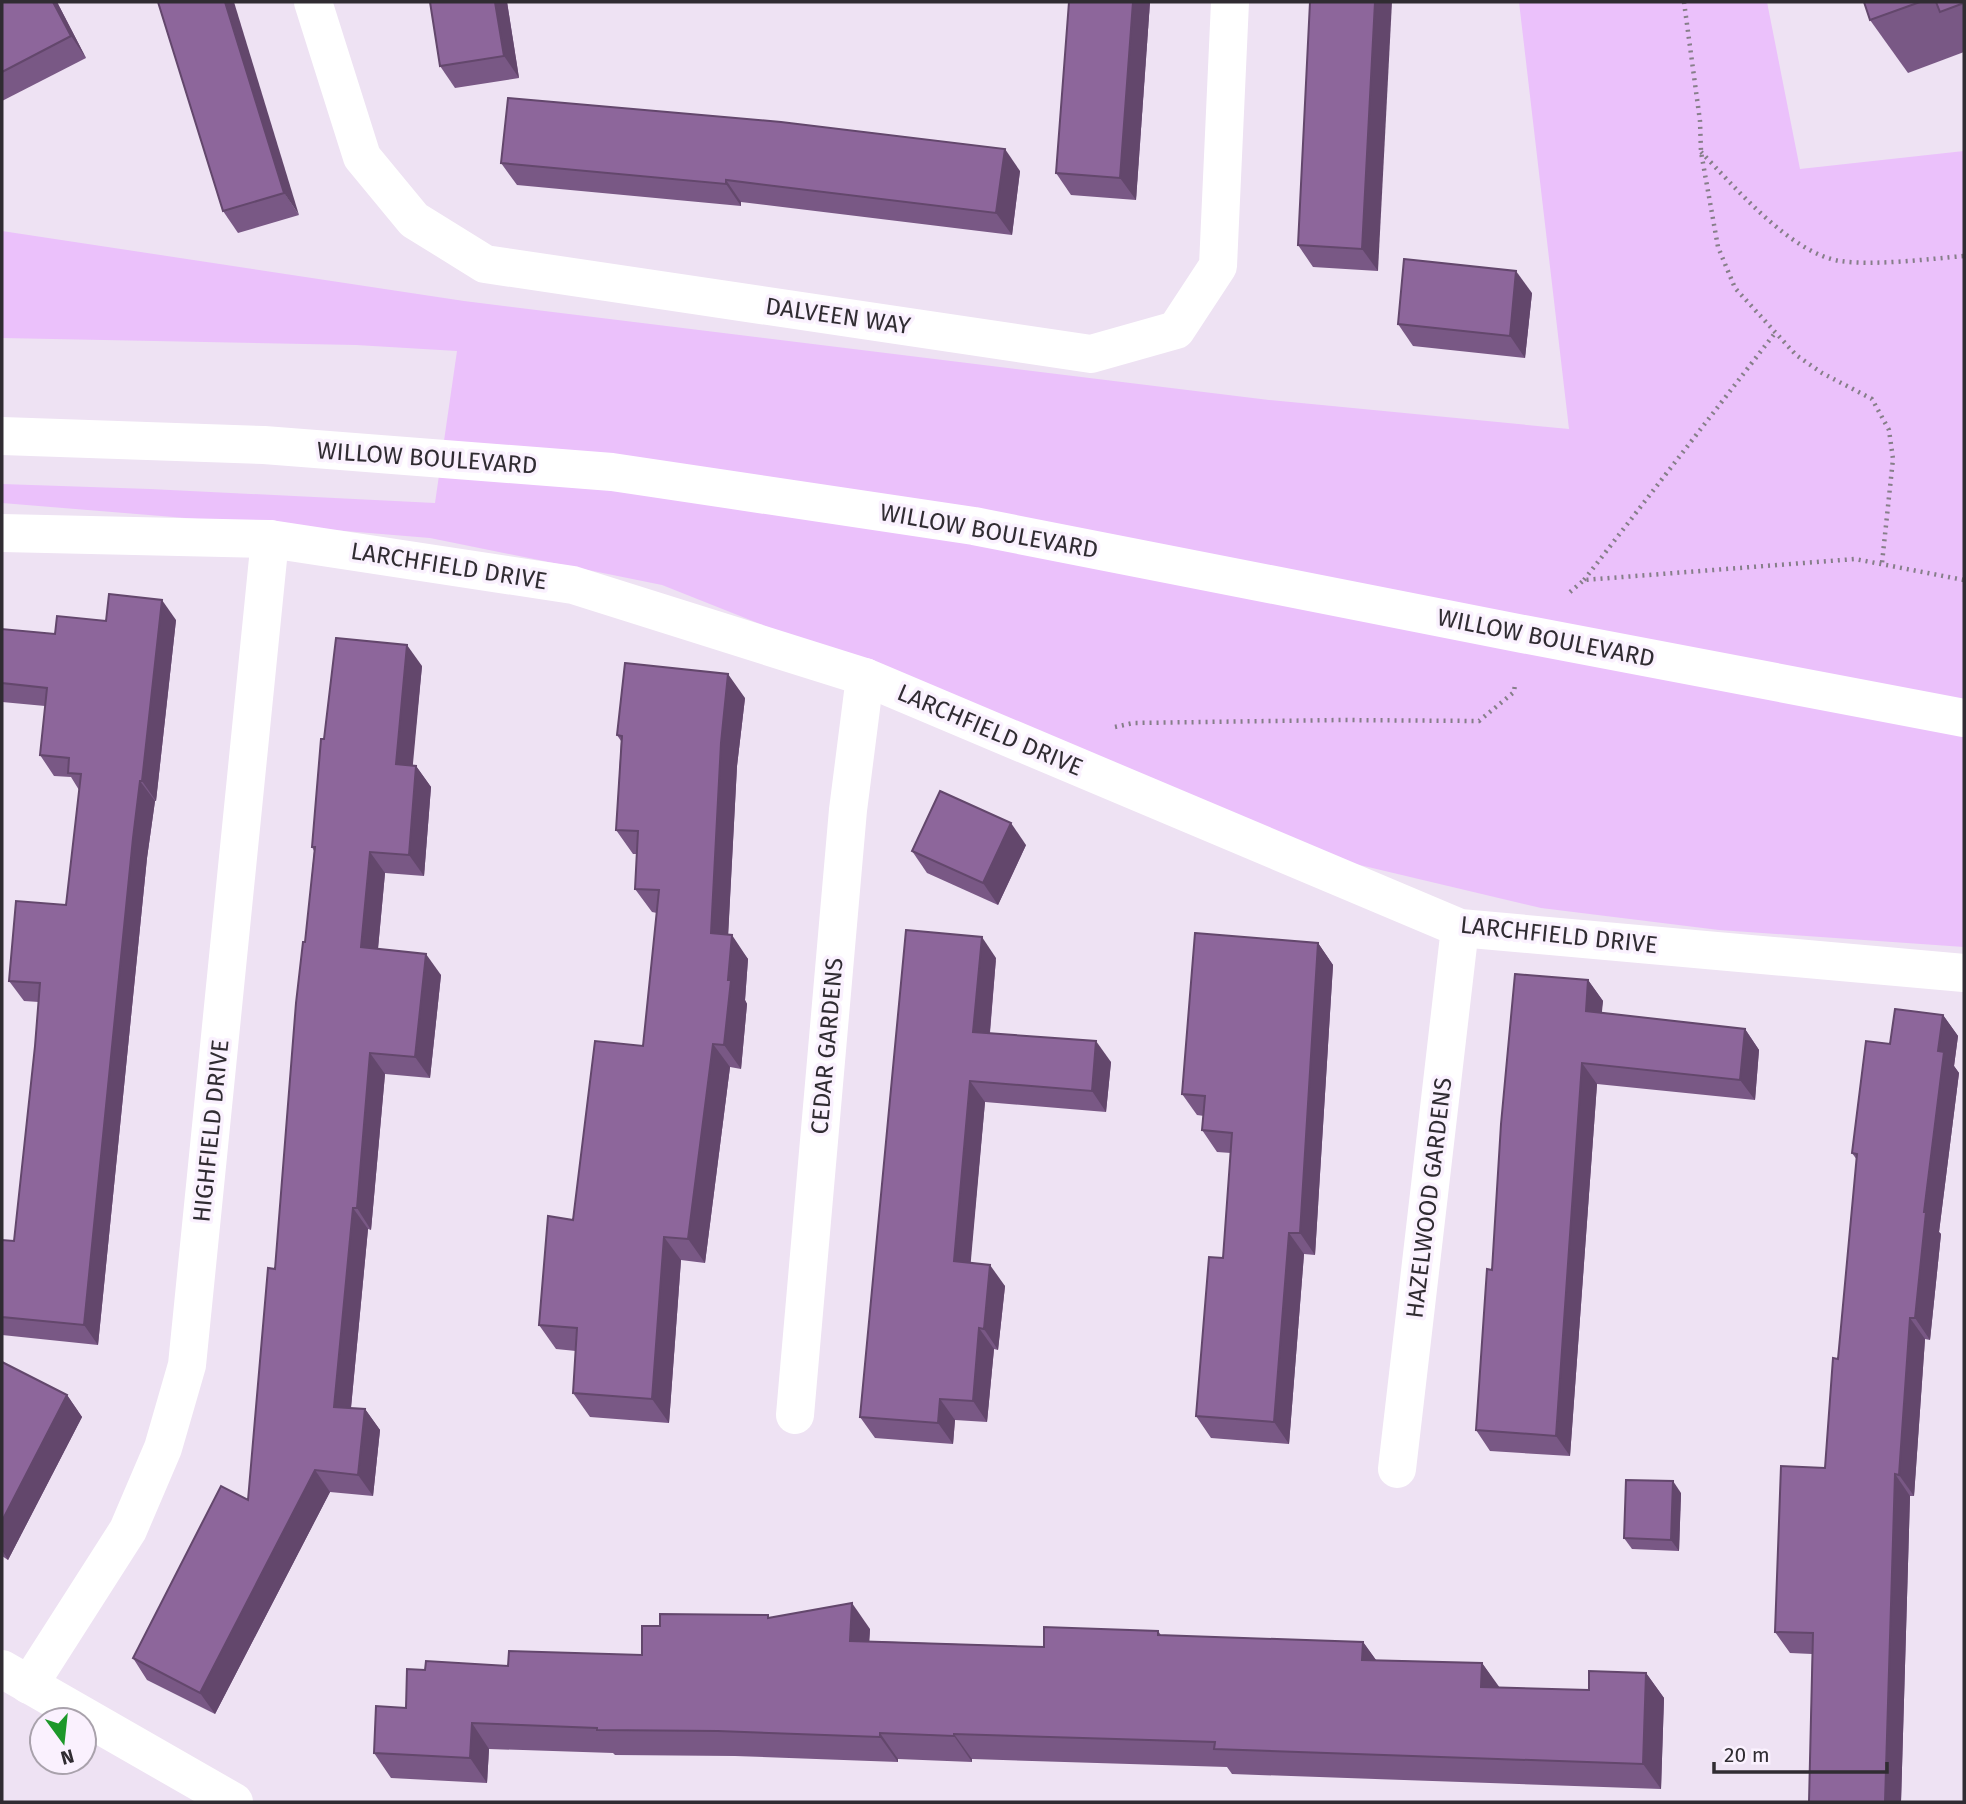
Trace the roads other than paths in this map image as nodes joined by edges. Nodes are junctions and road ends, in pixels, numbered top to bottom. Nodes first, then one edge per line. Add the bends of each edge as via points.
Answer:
1 (313, 2) edge
2 (1230, 2) edge
3 (2, 436) edge
4 (2, 533) edge
5 (270, 539) junction
6 (865, 677) junction
7 (1964, 718) edge
8 (1460, 928) junction
9 (1964, 973) edge
10 (794, 1415) dead end
11 (1397, 1469) dead end
12 (15, 1677) edge
13 (234, 1802) edge

1 - 2 street, DALVEEN WAY via 362,157 414,220 485,264 1091,354 1176,330 1218,266
3 - 7 street, WILLOW BOULEVARD via 264,445 612,472 974,526
4 - 5 street, LARCHFIELD DRIVE
5 - 6 street, LARCHFIELD DRIVE via 573,585
5 - 12 street, HIGHFIELD DRIVE via 187,1365 163,1448 128,1530
6 - 8 street, LARCHFIELD DRIVE
6 - 10 street, CEDAR GARDENS via 848,810
8 - 9 street, LARCHFIELD DRIVE
8 - 11 street, HAZELWOOD GARDENS
12 - 13 street

